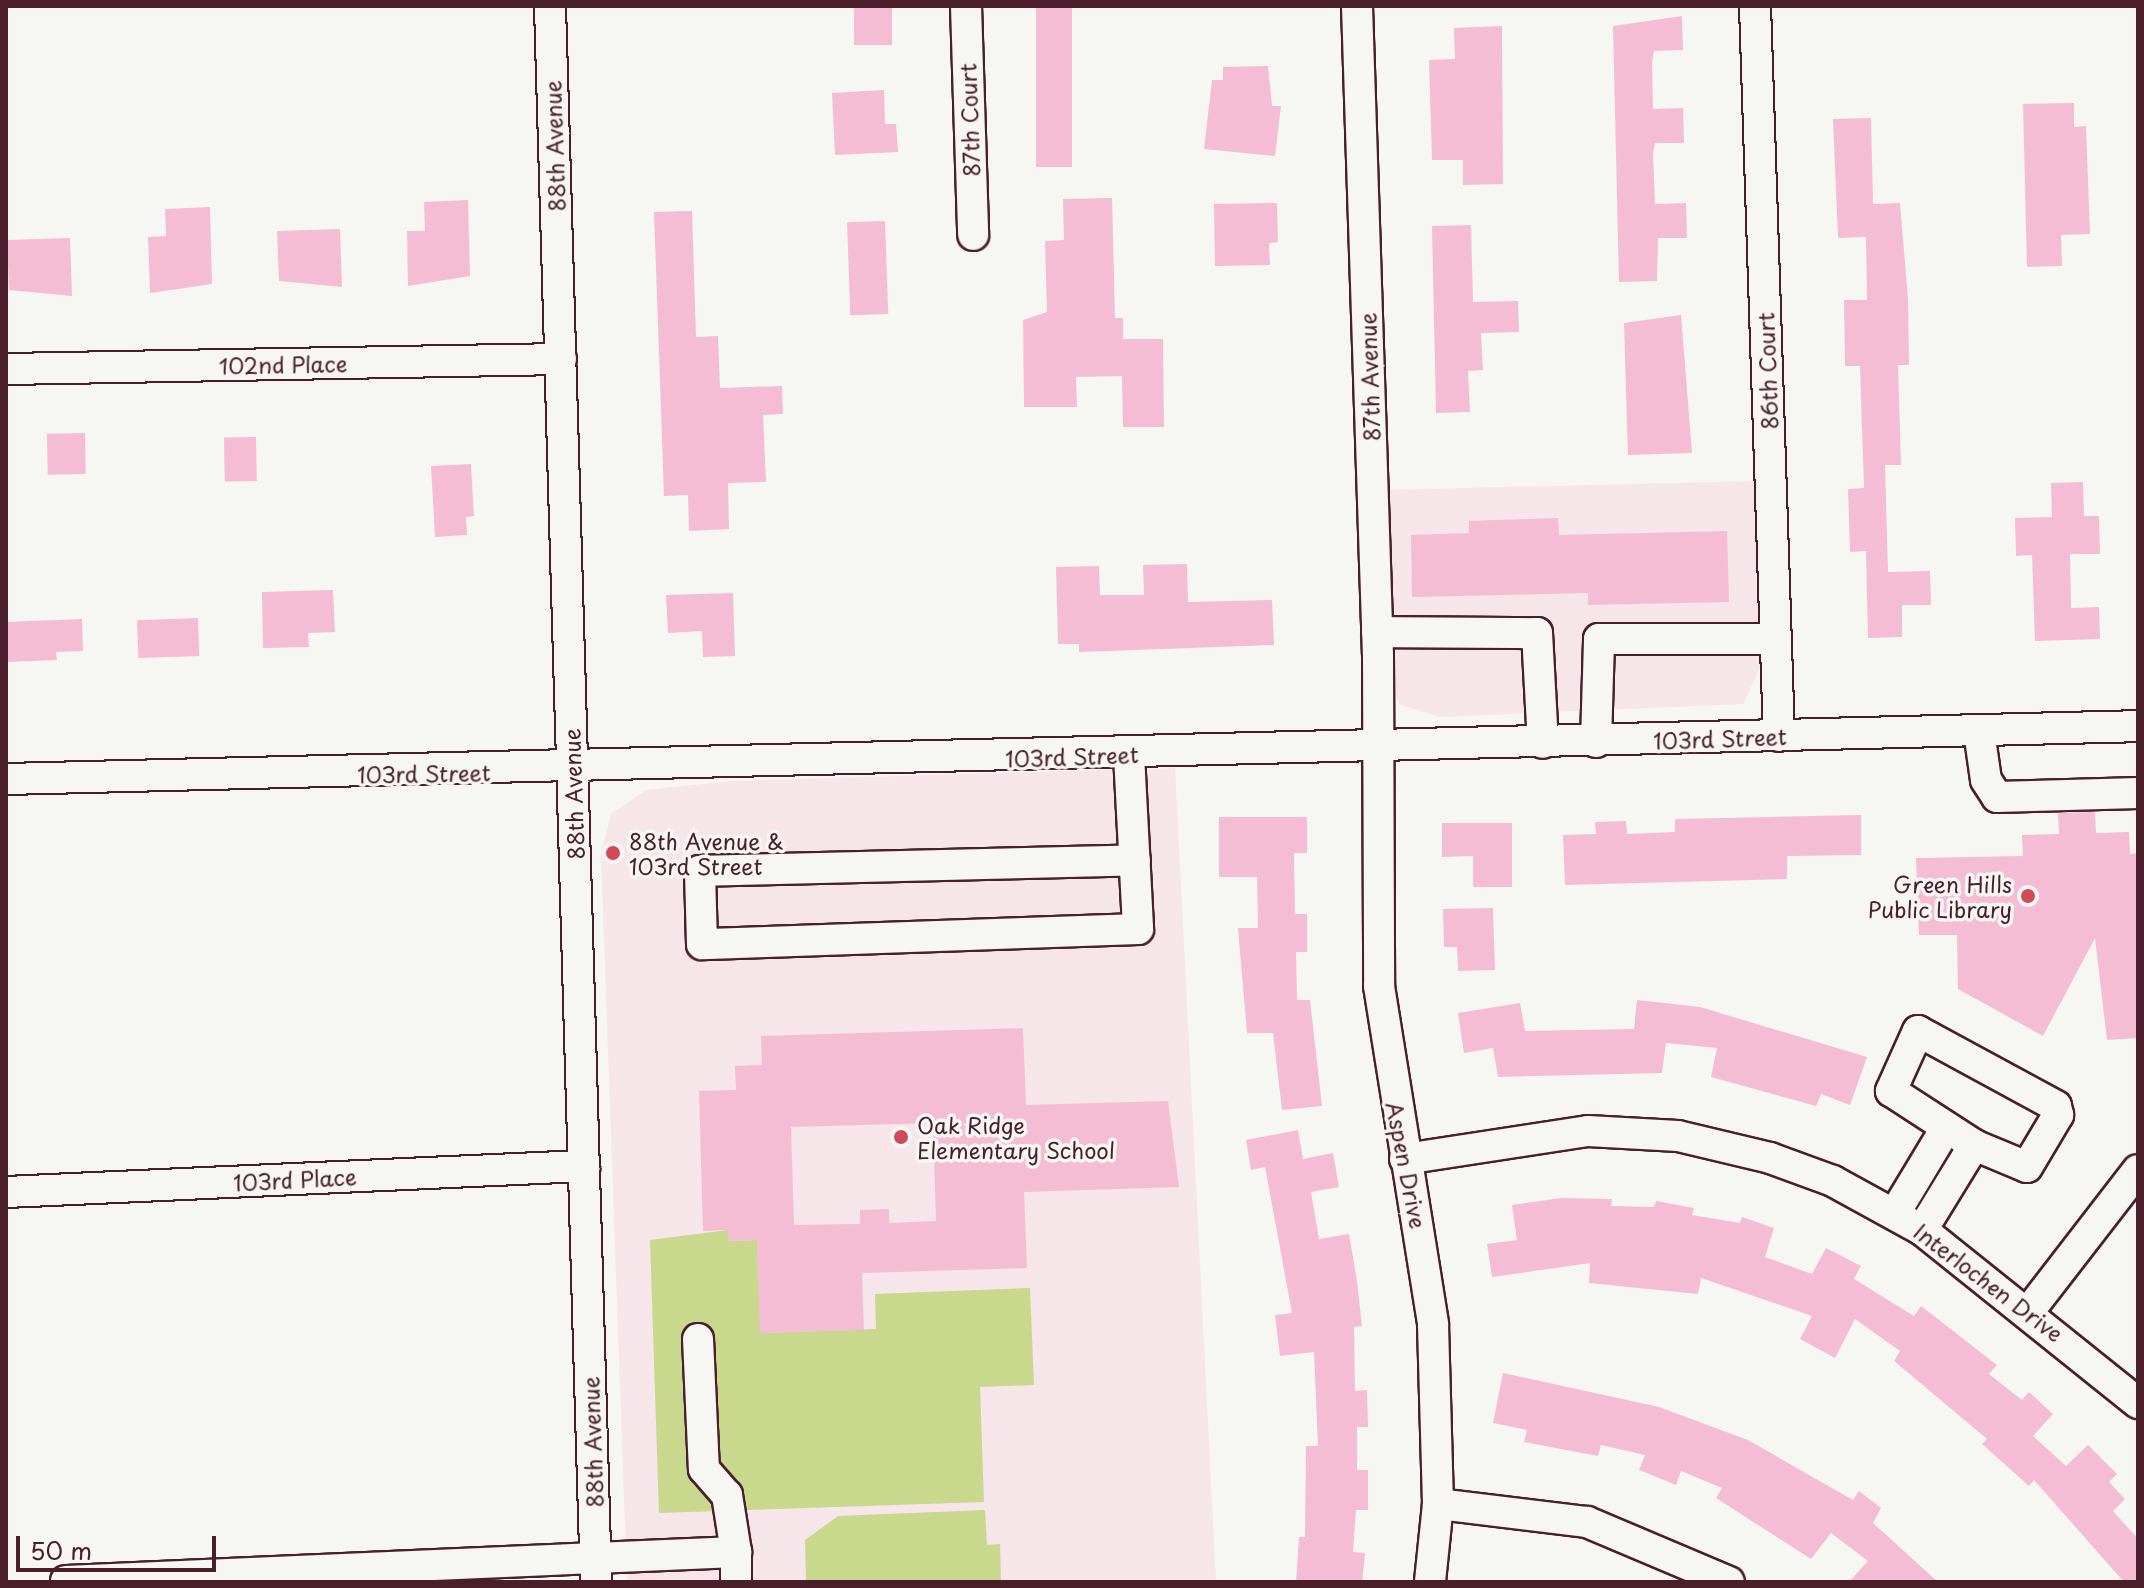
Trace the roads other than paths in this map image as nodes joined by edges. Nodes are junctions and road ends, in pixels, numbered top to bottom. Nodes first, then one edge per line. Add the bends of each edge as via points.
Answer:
1 (550, 6) edge
2 (966, 6) edge
3 (1357, 6) edge
4 (1755, 6) edge
5 (973, 235) dead end
6 (561, 359) junction
7 (6, 369) edge
8 (1377, 632) junction
9 (1776, 639) junction
10 (2138, 726) edge
11 (1979, 731) junction
12 (1779, 736) junction
13 (1596, 742) junction
14 (1543, 743) junction
15 (1375, 748) junction
16 (1129, 755) junction
17 (573, 771) junction
18 (6, 779) edge
19 (2138, 793) edge
20 (1135, 860) junction
21 (1946, 1128) junction
22 (1974, 1145) junction
23 (1405, 1159) junction
24 (584, 1166) junction
25 (2138, 1170) edge
26 (6, 1192) edge
27 (1895, 1213) junction
28 (1922, 1230) junction
29 (2029, 1311) junction
30 (698, 1339) dead end
31 (2138, 1403) edge
32 (1438, 1504) junction
33 (736, 1552) junction
34 (596, 1569) edge
35 (66, 1581) edge
36 (736, 1582) edge
37 (1430, 1582) edge
38 (1729, 1582) edge

1 - 6 street, 88th Avenue
2 - 5 street, 87th Court
3 - 8 street, 87th Avenue
4 - 9 street, 86th Court
6 - 7 street, 102nd Place
6 - 17 street, 88th Avenue
8 - 14 street via 1537,633
8 - 15 street, 87th Avenue
9 - 12 street, 86th Court
9 - 13 street via 1599,639
10 - 11 street, 103rd Street
11 - 12 street, 103rd Street
11 - 19 street via 1986,780 1997,797
12 - 13 street, 103rd Street
13 - 14 street, 103rd Street
14 - 15 street, 103rd Street
15 - 16 street, 103rd Street
15 - 23 street, Aspen Drive via 1382,1022
16 - 17 street, 103rd Street
16 - 20 street
17 - 18 street, 103rd Street
17 - 24 street, 88th Avenue
20 - 20 street via 700,871 702,944 1138,929
21 - 22 street
21 - 22 street via 1891,1091 1918,1031 2056,1106 2056,1122 2027,1167
21 - 27 street
22 - 28 street
23 - 27 street, Interlochen Drive via 1588,1131 1678,1136 1770,1158
23 - 32 street, Aspen Drive via 1433,1325
24 - 26 street, 103rd Place
24 - 34 street, 88th Avenue
25 - 29 street
27 - 28 street, Interlochen Drive
28 - 29 street, Interlochen Drive
29 - 31 street, Interlochen Drive
30 - 33 street via 704,1469 732,1507
32 - 37 street, Aspen Drive
32 - 38 street via 1587,1522
33 - 34 street
33 - 36 street
34 - 35 street

